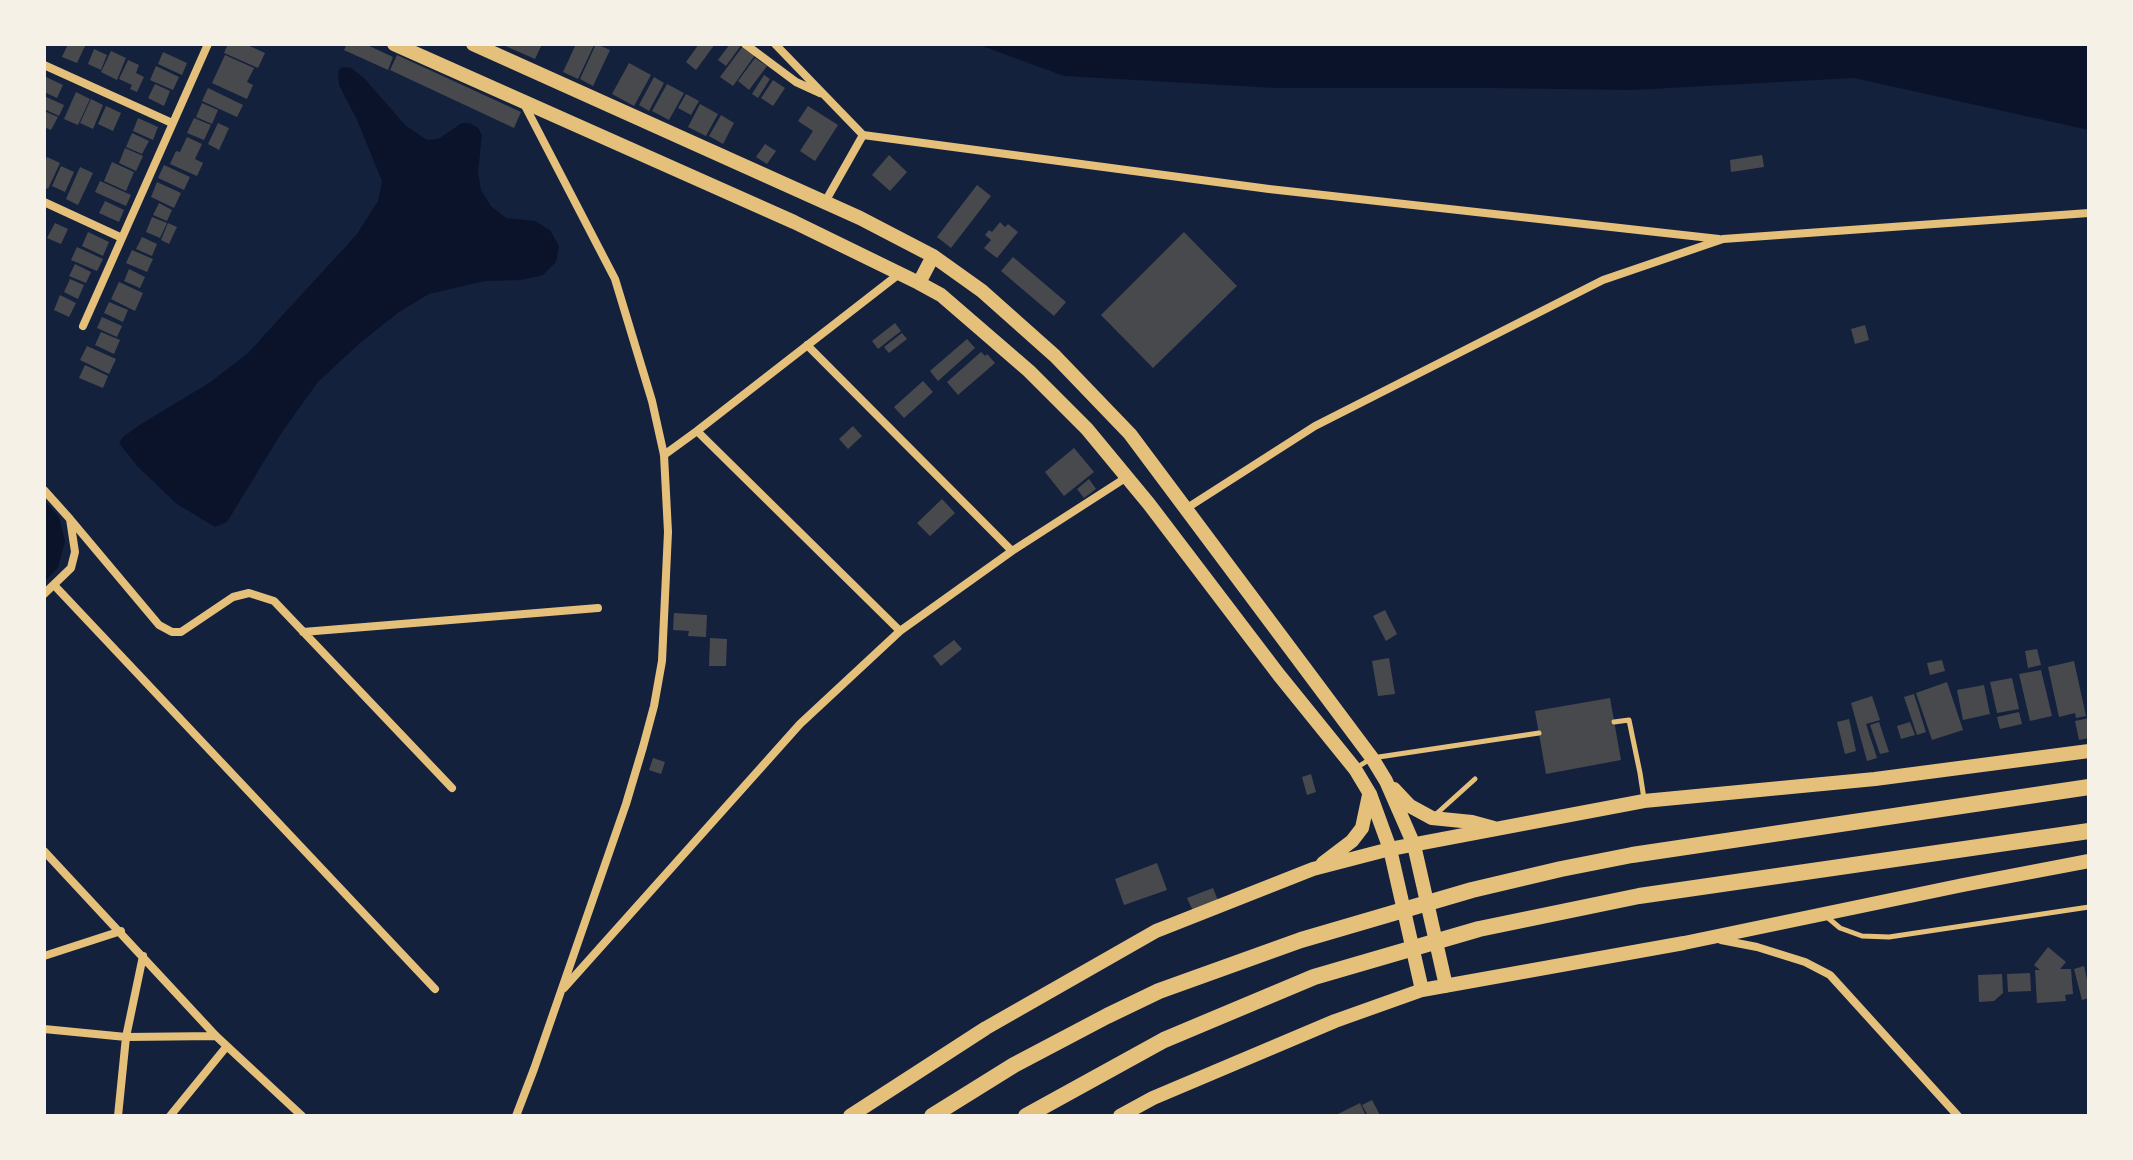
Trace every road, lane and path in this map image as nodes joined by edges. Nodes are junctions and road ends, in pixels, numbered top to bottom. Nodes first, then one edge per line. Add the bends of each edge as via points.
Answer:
1 (208, 44) edge
2 (394, 44) edge
3 (473, 44) edge
4 (745, 44) edge
5 (775, 44) edge
6 (44, 65) edge
7 (828, 97) junction
8 (521, 100) junction
9 (172, 123) junction
10 (863, 135) junction
11 (44, 202) edge
12 (825, 202) junction
13 (2089, 213) edge
14 (122, 238) junction
15 (1723, 239) junction
16 (933, 256) junction
17 (899, 274) junction
18 (919, 283) junction
19 (83, 326) dead end
20 (807, 345) junction
21 (697, 431) junction
22 (664, 455) junction
23 (1127, 477) junction
24 (44, 490) edge
25 (1187, 508) junction
26 (70, 519) junction
27 (1012, 551) junction
28 (54, 585) junction
29 (44, 594) edge
30 (598, 608) dead end
31 (900, 631) junction
32 (303, 632) junction
33 (1614, 722) dead end
34 (1539, 733) dead end
35 (2089, 751) edge
36 (1372, 758) junction
37 (1355, 769) junction
38 (1475, 779) dead end
39 (1386, 781) junction
40 (2089, 787) edge
41 (452, 788) dead end
42 (1370, 794) junction
43 (1644, 801) junction
44 (1432, 818) junction
45 (1498, 829) junction
46 (2089, 831) edge
47 (1414, 845) junction
48 (1390, 849) junction
49 (44, 851) edge
50 (2089, 861) edge
51 (1313, 869) junction
52 (2089, 907) edge
53 (1823, 914) junction
54 (121, 931) junction
55 (1684, 943) junction
56 (44, 956) edge
57 (143, 956) junction
58 (1446, 986) junction
59 (435, 989) dead end
60 (1422, 990) junction
61 (561, 992) junction
62 (44, 1029) edge
63 (216, 1036) junction
64 (126, 1037) junction
65 (227, 1046) junction
66 (118, 1116) edge
67 (170, 1116) edge
68 (302, 1116) edge
69 (516, 1116) edge
70 (850, 1116) edge
71 (932, 1116) edge
72 (1026, 1116) edge
73 (1120, 1116) edge
74 (1958, 1116) edge

1 - 9 street
2 - 8 main road
3 - 12 main road
4 - 7 street via 796,82
5 - 7 street
6 - 9 street
7 - 10 street
8 - 17 main road
8 - 22 street via 615,279
9 - 14 street
10 - 12 street
10 - 15 street via 1269,189
11 - 14 street
12 - 16 main road
13 - 15 street
14 - 19 street
15 - 25 street via 1589,287 1315,426
16 - 18 main road
16 - 25 main road via 1055,356 1130,434
17 - 18 main road
17 - 20 street
18 - 23 main road via 941,295 1029,371
20 - 21 street
20 - 27 street
21 - 22 street
21 - 31 street
22 - 61 street via 667,588 654,706
23 - 27 street
23 - 37 main road
24 - 26 street
25 - 36 main road
26 - 28 street via 75,552 71,568
26 - 32 street via 159,625 172,632 181,632 233,597 249,593 274,601
27 - 31 street
28 - 29 street
28 - 59 street
30 - 32 street
31 - 61 street via 800,724
32 - 41 street
33 - 43 lane via 1629,720
34 - 36 lane
35 - 43 main road
36 - 37 lane
36 - 39 main road
37 - 42 main road
38 - 44 lane
39 - 44 main road via 1410,806
39 - 47 main road
40 - 71 highway via 1632,855 1472,890 1193,977 1014,1065
42 - 48 main road
42 - 51 main road via 1362,828
43 - 45 main road
44 - 45 main road
45 - 47 main road
46 - 72 highway via 1639,896 1479,929 1314,977 1164,1040
47 - 48 main road
47 - 58 main road
48 - 51 main road
48 - 60 main road
49 - 54 street
50 - 53 main road
51 - 70 main road via 1156,931 986,1028
52 - 53 lane via 1889,937 1862,936
53 - 55 main road
54 - 56 street
54 - 57 street
55 - 58 main road
55 - 74 street via 1724,940 1757,947 1830,975
57 - 63 street
57 - 64 street
58 - 60 main road
60 - 73 main road via 1335,1021
61 - 69 street
62 - 64 street
63 - 64 street
63 - 65 street
64 - 66 street
65 - 67 street
65 - 68 street

